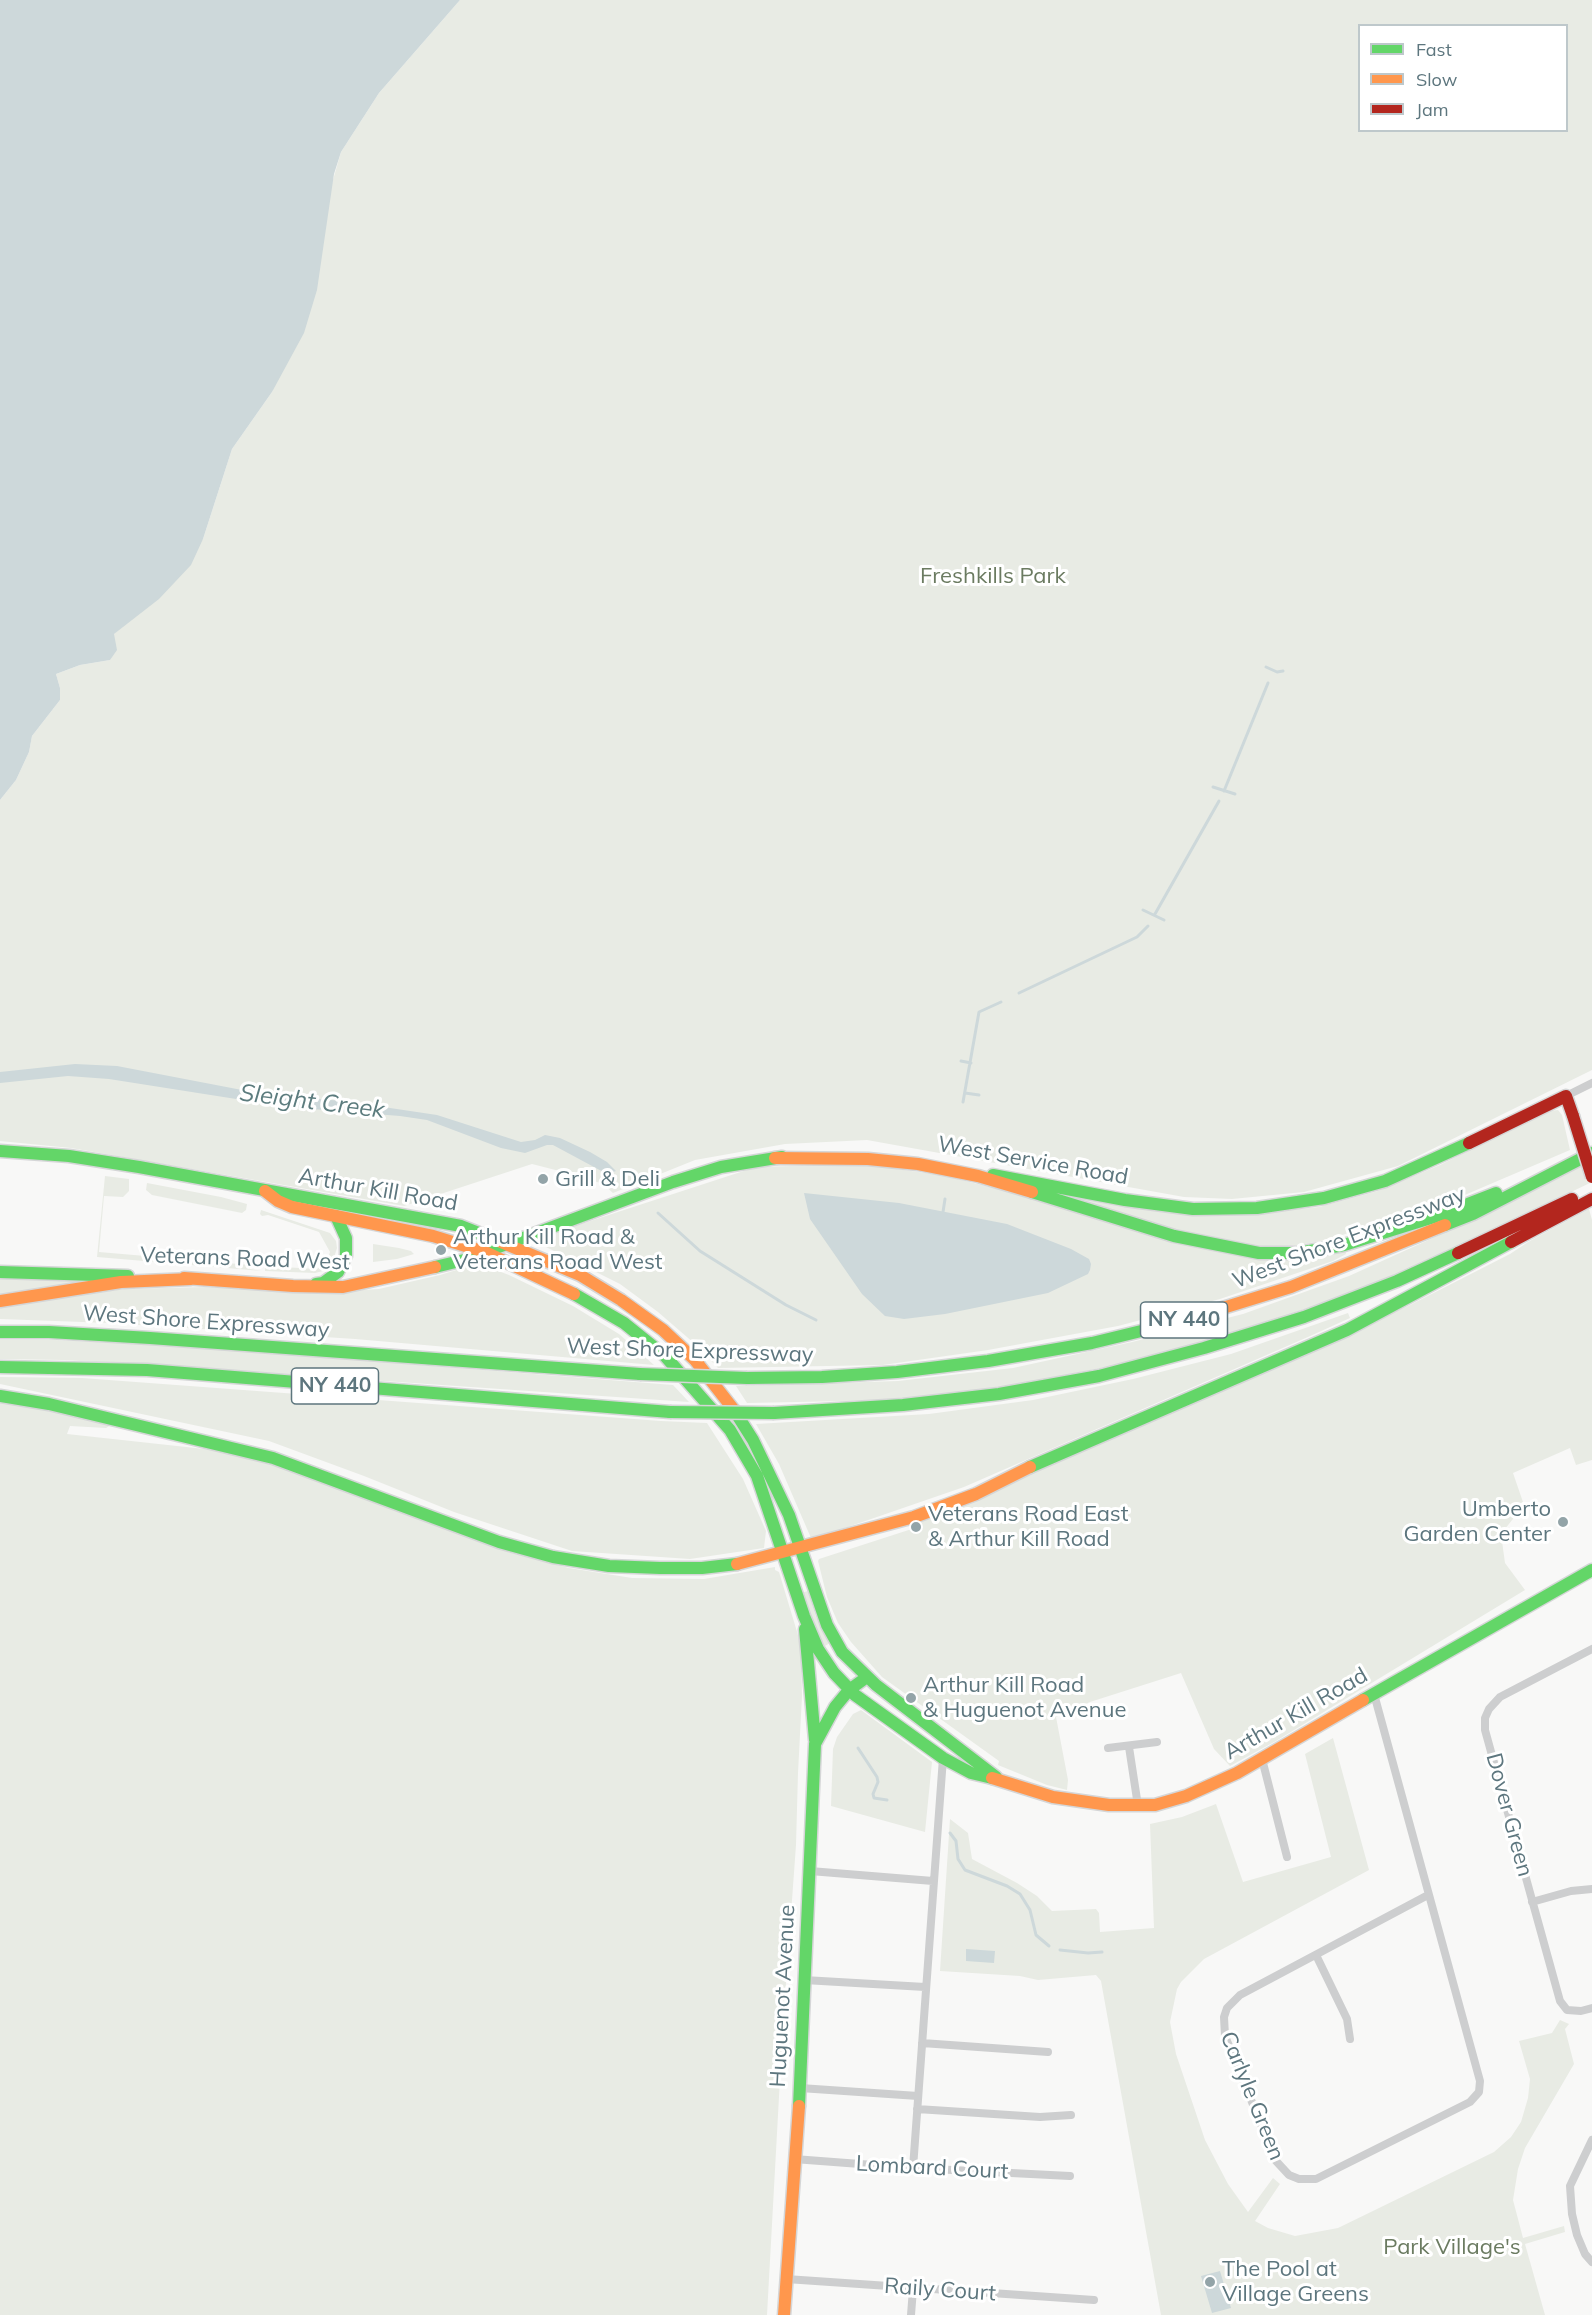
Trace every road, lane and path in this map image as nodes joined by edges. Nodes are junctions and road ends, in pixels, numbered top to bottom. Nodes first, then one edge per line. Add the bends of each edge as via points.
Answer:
1 (1592, 1083) edge
2 (1566, 1096) junction
3 (0, 1151) edge
4 (1592, 1152) edge
5 (775, 1158) junction
6 (1592, 1177) edge
7 (1592, 1189) edge
8 (265, 1191) junction
9 (1592, 1199) edge
10 (336, 1216) junction
11 (509, 1243) junction
12 (485, 1252) junction
13 (0, 1272) edge
14 (191, 1279) junction
15 (293, 1286) junction
16 (0, 1301) edge
17 (0, 1332) edge
18 (0, 1366) edge
19 (0, 1396) edge
20 (800, 1549) junction
21 (784, 1553) junction
22 (1592, 1570) edge
23 (804, 1616) junction
24 (1592, 1649) edge
25 (867, 1677) junction
26 (849, 1690) junction
27 (1374, 1694) junction
28 (1157, 1742) dead end
29 (815, 1743) junction
30 (1129, 1747) junction
31 (1108, 1748) dead end
32 (943, 1758) junction
33 (1262, 1759) junction
34 (999, 1779) junction
35 (1138, 1806) junction
36 (1287, 1857) dead end
37 (810, 1871) junction
38 (933, 1881) junction
39 (1592, 1889) edge
40 (1428, 1895) junction
41 (1532, 1902) junction
42 (1316, 1955) junction
43 (804, 1980) junction
44 (925, 1987) junction
45 (1592, 2008) edge
46 (1350, 2040) dead end
47 (922, 2043) junction
48 (1048, 2052) dead end
49 (800, 2088) junction
50 (918, 2096) junction
51 (917, 2109) junction
52 (1071, 2115) dead end
53 (1592, 2140) edge
54 (794, 2159) junction
55 (913, 2168) junction
56 (1070, 2176) dead end
57 (1592, 2262) edge
58 (786, 2279) junction
59 (913, 2289) junction
60 (1094, 2300) dead end
61 (784, 2315) edge
62 (911, 2315) edge

1 - 2 street
2 - 5 main road, West Service Road via 1385,1181 1324,1198 1257,1208 1182,1208 905,1160 855,1155
2 - 6 main road, bridge
3 - 8 main road, Arthur Kill Road via 69,1156
4 - 5 main road via 1434,1217 1344,1245 1298,1253 1221,1248 978,1176 918,1164
4 - 17 main road, West Shore Expressway / NY 440, bridge via 1473,1215 1291,1287 1194,1318 1092,1343 988,1361 822,1377 747,1378 640,1374 150,1338
5 - 11 main road, West Service Road via 721,1167 673,1182
7 - 18 main road, NY 440, bridge via 1397,1281 1304,1317 1099,1376 903,1406 774,1413 670,1412 147,1370
8 - 10 main road, Arthur Kill Road via 292,1207
8 - 11 main road, Arthur Kill Road via 461,1226
9 - 20 main road via 1347,1330 1049,1458 976,1494 914,1517
10 - 12 main road, Arthur Kill Road via 433,1236
10 - 15 main road via 346,1238 346,1256 338,1272 323,1283
11 - 12 main road, West Service Road
11 - 20 main road, Arthur Kill Road via 580,1275 621,1300 663,1330 695,1360 753,1440 774,1480
12 - 15 main road, Veterans Road West via 440,1267 343,1287
12 - 21 main road, Arthur Kill Road via 590,1302 665,1356 702,1396 746,1456
13 - 14 main road, Veterans Road West
14 - 15 main road, Veterans Road West
14 - 16 main road via 121,1282
19 - 21 main road via 49,1404 273,1458 500,1542 553,1557 609,1566 681,1568 747,1563
20 - 21 main road
20 - 25 main road, Arthur Kill Road via 827,1625 842,1652
21 - 23 main road, Arthur Kill Road
22 - 27 main road, Arthur Kill Road
23 - 26 main road via 818,1649
23 - 29 main road
24 - 41 street, Dover Green via 1500,1697 1485,1718
25 - 26 main road, Huguenot Avenue
25 - 34 main road, Arthur Kill Road
26 - 29 main road, Huguenot Avenue via 826,1720
26 - 32 main road
27 - 33 main road, Arthur Kill Road
27 - 40 street, Carlyle Green
28 - 30 street
29 - 37 main road, Huguenot Avenue
30 - 31 street
30 - 35 street
32 - 34 main road via 971,1773
32 - 38 street
33 - 35 main road, Arthur Kill Road via 1186,1796
33 - 36 street
34 - 35 main road, Arthur Kill Road via 1074,1801
37 - 38 street
37 - 43 main road, Huguenot Avenue
38 - 44 street
39 - 41 street
40 - 42 street, Carlyle Green
40 - 42 street, Carlyle Green via 1480,2081 1479,2092 1470,2102 1307,2180 1289,2175 1276,2161 1223,2026 1232,2001
41 - 45 street, Dover Green via 1560,2001 1567,2010
42 - 46 street via 1347,2019
43 - 44 street
43 - 49 main road, Huguenot Avenue
44 - 47 street
47 - 48 street
47 - 50 street
49 - 50 street
49 - 54 main road, Huguenot Avenue
50 - 51 street
51 - 52 street via 1040,2117
51 - 55 street
53 - 57 street via 1570,2186 1577,2235
54 - 55 street, Lombard Court
54 - 58 main road, Huguenot Avenue
55 - 56 street, Lombard Court
58 - 59 street, Raily Court
58 - 61 main road, Huguenot Avenue
59 - 60 street, Raily Court
59 - 62 street

